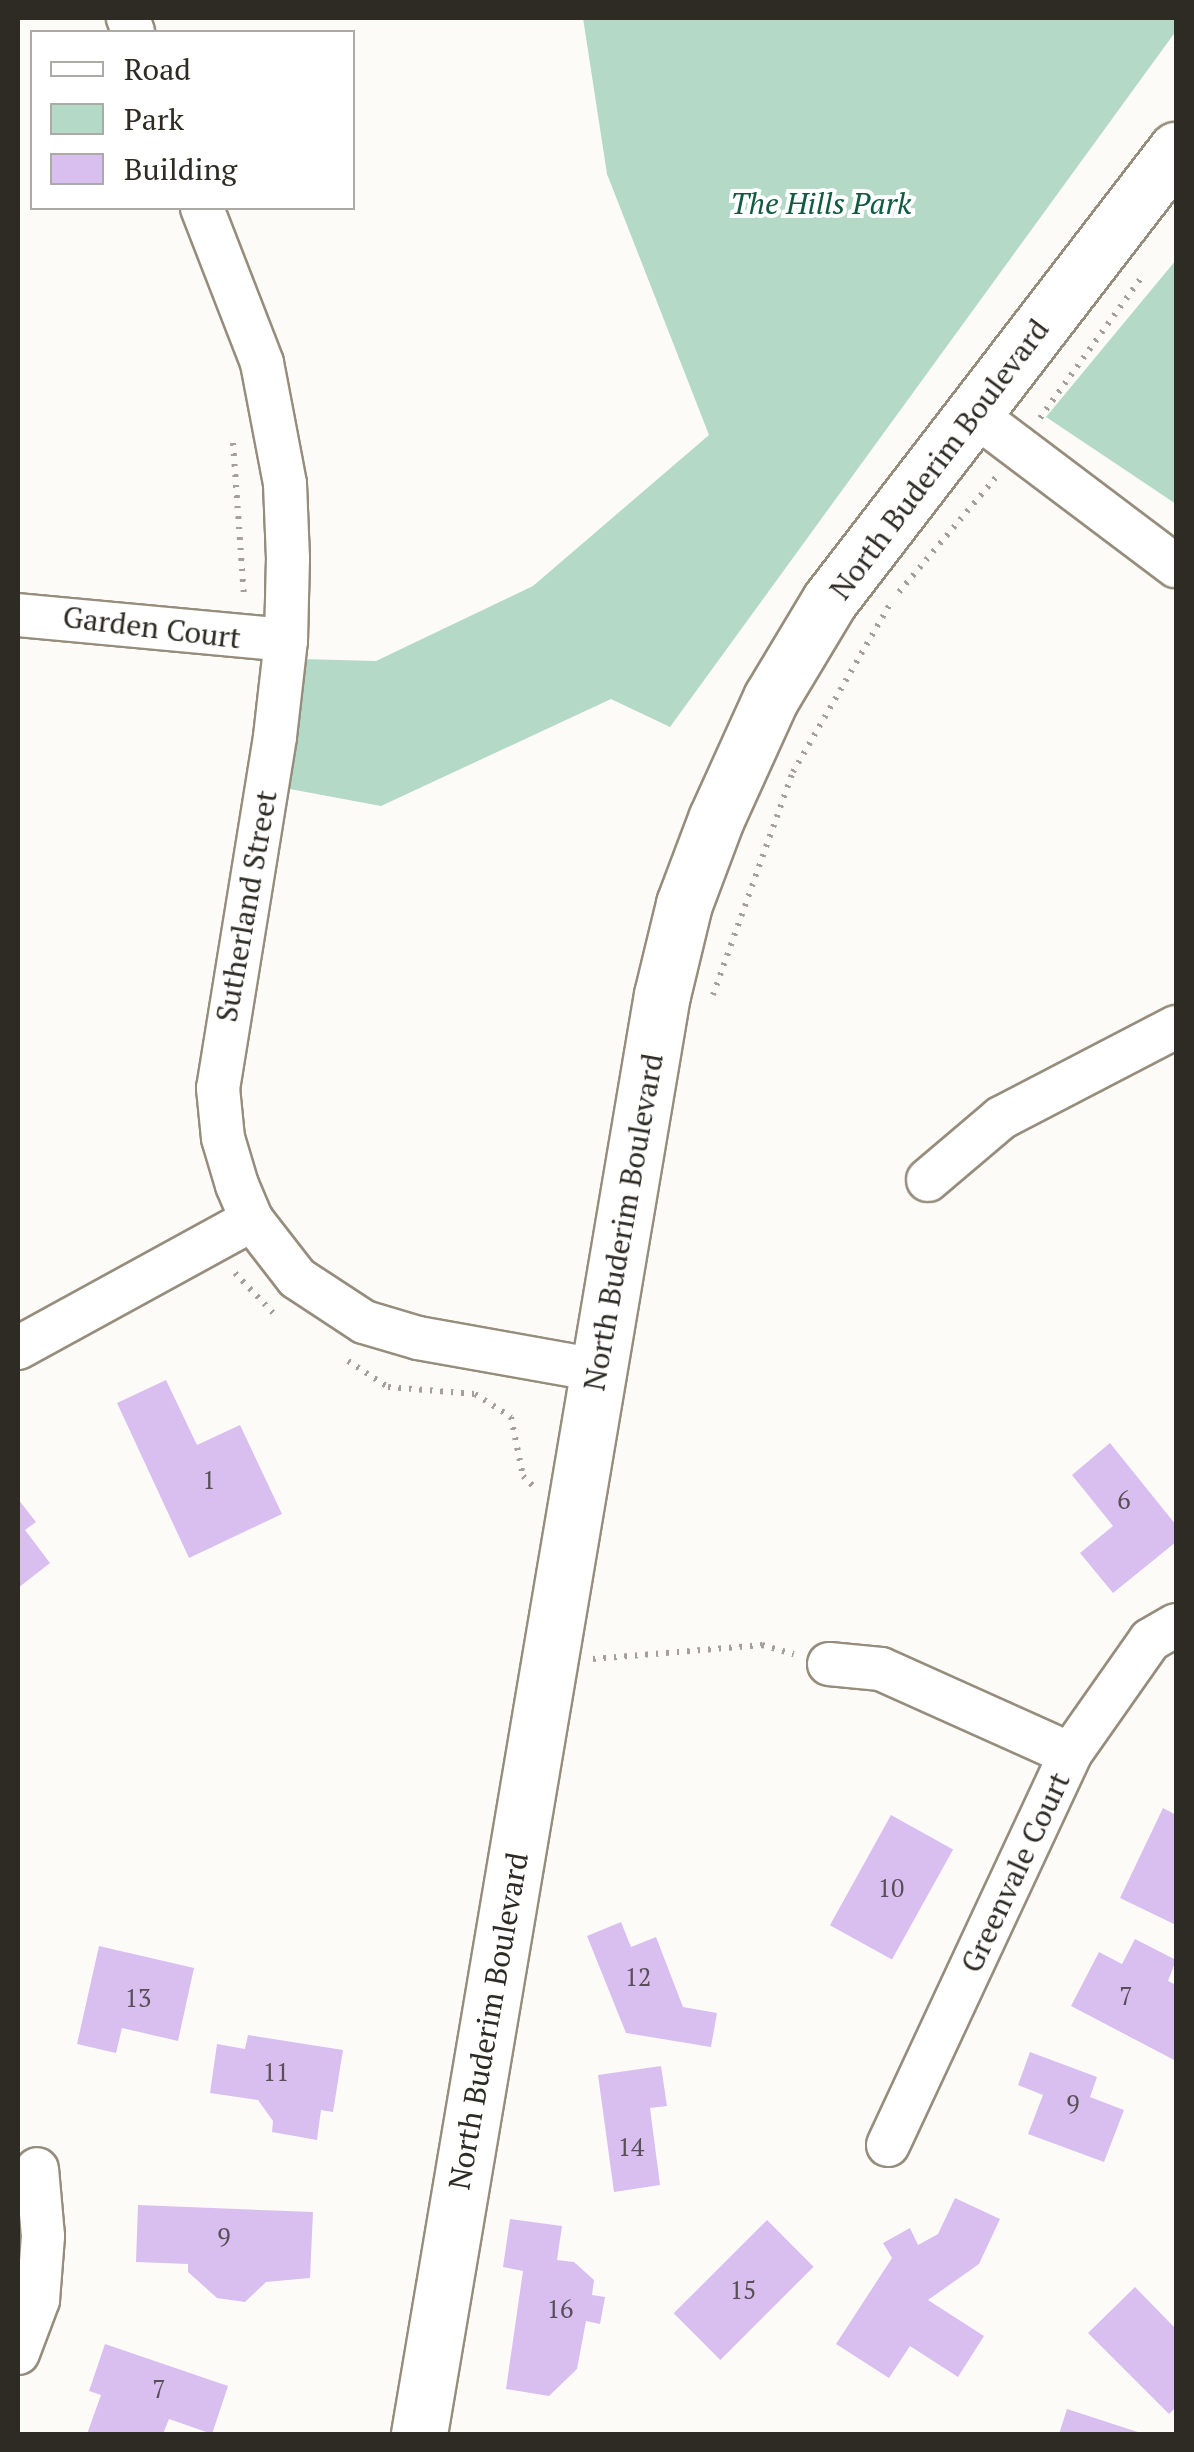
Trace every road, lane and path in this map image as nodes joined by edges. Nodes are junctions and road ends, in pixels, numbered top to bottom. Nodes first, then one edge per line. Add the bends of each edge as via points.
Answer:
1 (1176, 150) edge
2 (203, 210) edge
3 (1143, 275) dead end
4 (974, 414) junction
5 (232, 426) dead end
6 (1019, 446) junction
7 (1176, 566) edge
8 (244, 601) dead end
9 (18, 615) edge
10 (286, 640) junction
11 (706, 1013) dead end
12 (1176, 1027) edge
13 (928, 1180) dead end
14 (252, 1220) junction
15 (18, 1348) edge
16 (598, 1370) junction
17 (1176, 1625) edge
18 (548, 1663) junction
19 (828, 1664) joint
20 (1070, 1754) junction
21 (888, 2144) dead end
22 (37, 2169) dead end
23 (18, 2353) edge
24 (419, 2434) edge

1 - 4 street, North Buderim Boulevard
2 - 10 street, Sutherland Street via 242,302 273,418 285,484
3 - 6 path
4 - 6 street
4 - 16 street, North Buderim Boulevard via 830,600 772,698 716,819 684,904 662,995
5 - 8 path
6 - 7 street
6 - 11 path via 892,600 794,772
9 - 10 street, Garden Court
10 - 14 street, Sutherland Street via 218,1088 223,1138
12 - 13 street via 1001,1118
14 - 15 street
14 - 16 street, Sutherland Street via 296,1278 364,1322
16 - 18 street, North Buderim Boulevard
17 - 20 street, Greenvale Court via 1150,1640
18 - 19 path via 762,1645
18 - 24 street, North Buderim Boulevard
19 - 20 street via 880,1669
20 - 21 street, Greenvale Court
22 - 23 street via 43,2236 38,2300

